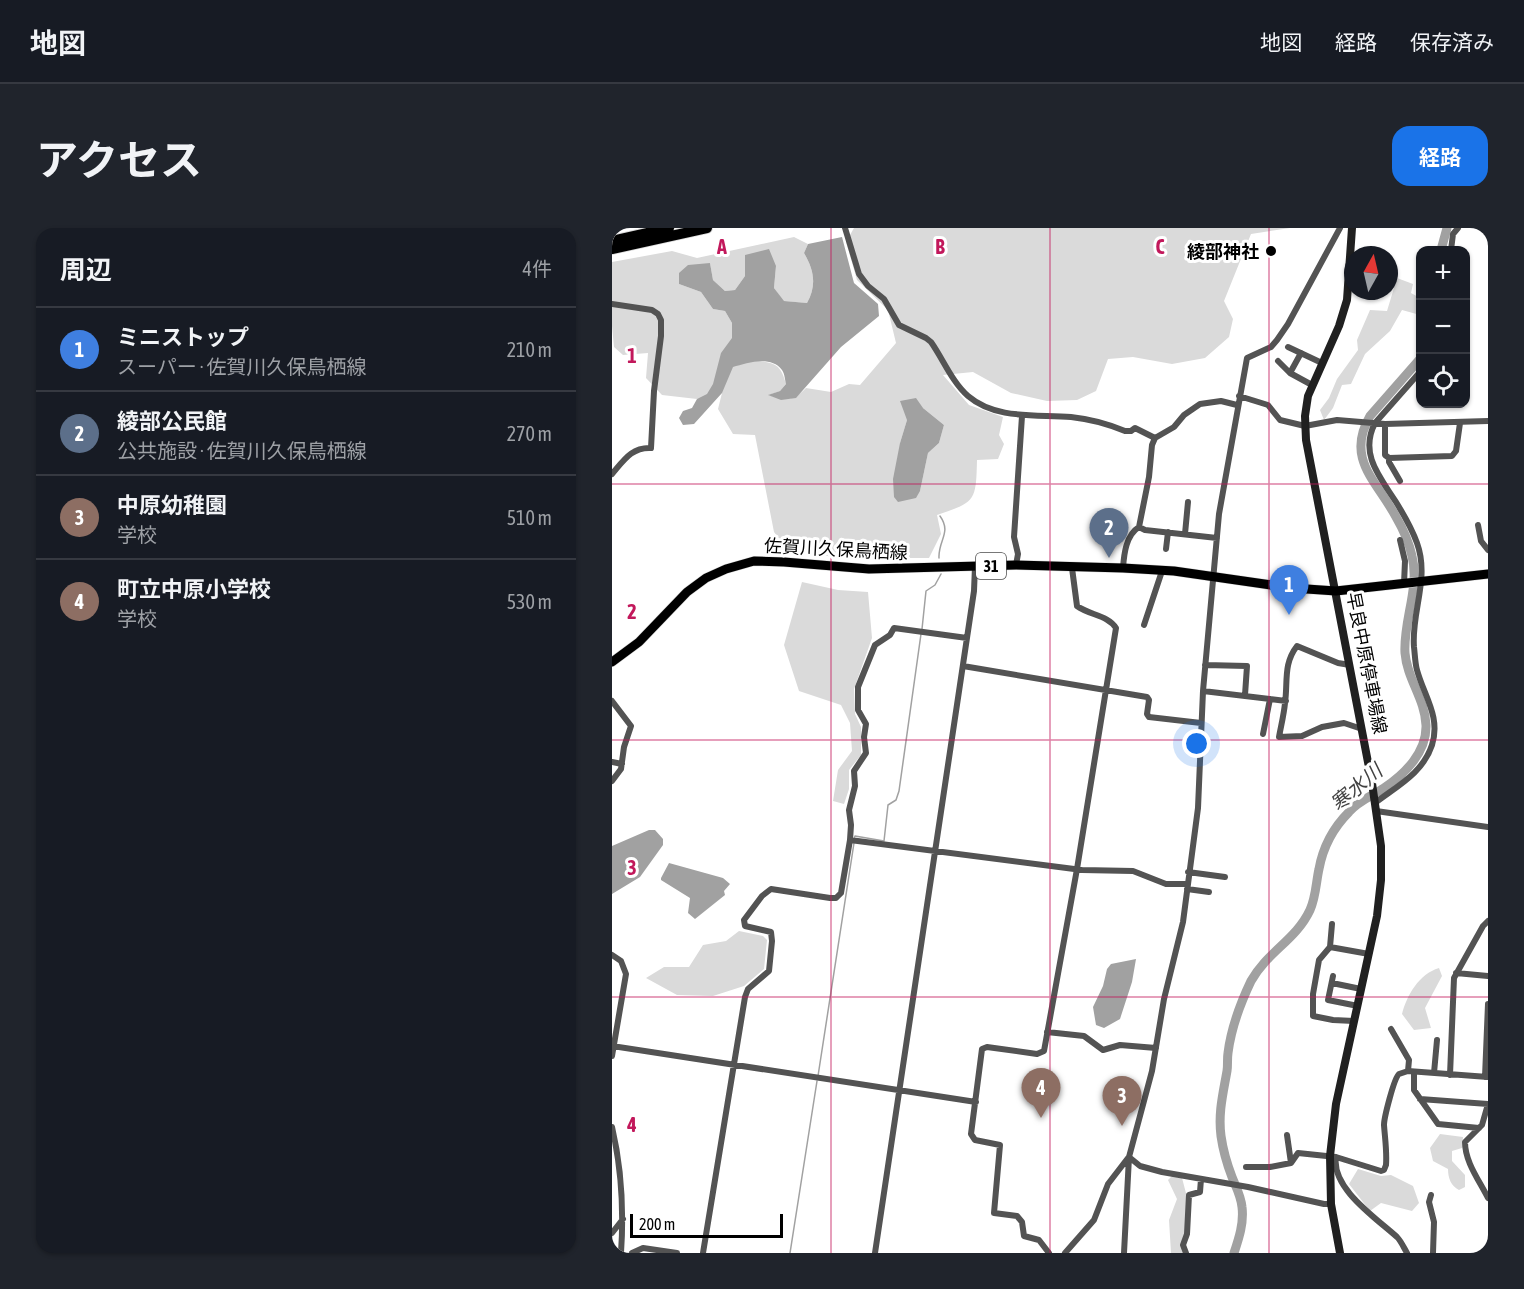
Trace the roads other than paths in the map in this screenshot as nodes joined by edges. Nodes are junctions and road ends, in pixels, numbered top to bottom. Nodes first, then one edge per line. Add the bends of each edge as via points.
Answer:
1 (669, 228) edge
2 (707, 228) edge
3 (845, 228) edge
4 (1340, 228) edge
5 (1352, 228) edge
6 (1458, 228) edge
7 (612, 241) edge
8 (1452, 246) edge
9 (612, 249) edge
10 (612, 304) edge
11 (1288, 347) dead end
12 (1301, 353) junction
13 (1278, 361) dead end
14 (1322, 363) junction
15 (1290, 373) junction
16 (1416, 377) edge
17 (1312, 385) junction
18 (1239, 396) junction
19 (1237, 405) junction
20 (1022, 416) junction
21 (1488, 421) edge
22 (1375, 423) junction
23 (1460, 423) junction
24 (1385, 424) junction
25 (1305, 426) junction
26 (1155, 438) junction
27 (1389, 458) junction
28 (612, 474) edge
29 (1400, 481) dead end
30 (1188, 502) dead end
31 (1478, 525) dead end
32 (1139, 527) junction
33 (1168, 532) junction
34 (1185, 534) junction
35 (1217, 538) junction
36 (1400, 540) dead end
37 (1166, 549) dead end
38 (1488, 550) edge
39 (975, 566) junction
40 (1016, 566) junction
41 (1072, 568) junction
42 (1123, 568) junction
43 (1162, 571) junction
44 (1488, 574) edge
45 (1214, 577) junction
46 (1422, 583) junction
47 (1404, 584) junction
48 (1336, 591) junction
49 (1144, 625) dead end
50 (967, 638) junction
51 (612, 662) edge
52 (1205, 665) junction
53 (1350, 665) junction
54 (963, 666) junction
55 (1106, 690) junction
56 (1203, 691) junction
57 (1245, 695) junction
58 (1270, 699) junction
59 (612, 701) edge
60 (1286, 701) junction
61 (1201, 723) junction
62 (1362, 729) junction
63 (1263, 734) dead end
64 (612, 762) edge
65 (622, 764) junction
66 (612, 781) edge
67 (1376, 807) junction
68 (1488, 827) edge
69 (853, 840) junction
70 (935, 852) junction
71 (1077, 869) junction
72 (1188, 872) junction
73 (1225, 877) dead end
74 (1187, 886) junction
75 (1209, 892) dead end
76 (1488, 921) edge
77 (1332, 924) dead end
78 (1330, 947) junction
79 (1369, 954) junction
80 (612, 955) edge
81 (1456, 973) junction
82 (1488, 976) edge
83 (1361, 989) junction
84 (1488, 1004) edge
85 (1358, 1006) junction
86 (1354, 1021) junction
87 (1391, 1029) dead end
88 (1047, 1032) junction
89 (1437, 1040) dead end
90 (613, 1046) edge
91 (1156, 1048) junction
92 (1487, 1051) edge
93 (612, 1056) edge
94 (733, 1065) junction
95 (1411, 1072) junction
96 (1434, 1073) junction
97 (1450, 1075) junction
98 (1486, 1077) edge
99 (900, 1092) junction
100 (1420, 1099) junction
101 (976, 1102) junction
102 (1488, 1104) edge
103 (612, 1127) edge
104 (1479, 1128) junction
105 (1287, 1135) dead end
106 (1333, 1156) junction
107 (1129, 1157) junction
108 (1291, 1163) junction
109 (1246, 1167) dead end
110 (1201, 1179) junction
111 (1431, 1195) dead end
112 (1488, 1198) edge
113 (1331, 1204) junction
114 (623, 1218) junction
115 (612, 1233) edge
116 (621, 1253) edge
117 (632, 1253) edge
118 (677, 1253) edge
119 (703, 1253) edge
120 (875, 1253) edge
121 (1049, 1253) edge
122 (1065, 1253) edge
123 (1124, 1253) edge
124 (1186, 1253) edge
125 (1340, 1253) edge
126 (1407, 1253) edge
127 (1433, 1253) edge

1 - 7 highway
2 - 9 highway
3 - 20 street via 859,274 884,299 895,321 931,342 973,400
4 - 18 street via 1277,340 1247,358
5 - 14 main road, 早良中原停車場線 via 1347,300
6 - 8 street
10 - 28 street via 652,310 661,320 651,448 632,451
11 - 12 street
12 - 14 street
12 - 15 street
13 - 15 street
14 - 17 main road, 早良中原停車場線
15 - 17 street
16 - 22 street
17 - 25 main road, 早良中原停車場線
18 - 19 street
18 - 25 street via 1268,405 1280,420
19 - 26 street via 1221,400 1200,404 1168,432
19 - 35 street
20 - 26 street via 1085,419 1125,431 1135,428
20 - 40 street via 1014,537
21 - 23 street
22 - 24 street
22 - 25 street via 1337,420
22 - 46 street via 1369,441 1371,461 1418,545
23 - 24 street
23 - 27 street via 1452,456
24 - 27 street via 1385,455
25 - 48 main road, 早良中原停車場線
26 - 32 street
27 - 29 street
30 - 34 street
31 - 38 street via 1480,541
32 - 33 street
32 - 42 street via 1127,544
33 - 34 street
33 - 37 street
34 - 35 street
35 - 45 street
36 - 47 street via 1405,561
39 - 40 main road, 佐賀川久保鳥栖線 / 31
39 - 50 street
39 - 51 main road, 佐賀川久保鳥栖線 / 31 via 869,569 754,561 706,578 687,592 639,642
40 - 41 main road, 佐賀川久保鳥栖線 / 31
41 - 42 main road, 佐賀川久保鳥栖線 / 31
41 - 55 street via 1077,606 1108,619 1116,628
42 - 43 main road, 佐賀川久保鳥栖線 / 31
43 - 45 main road, 佐賀川久保鳥栖線 / 31
43 - 49 street
44 - 46 main road, 佐賀川久保鳥栖線 / 31
45 - 48 main road, 佐賀川久保鳥栖線 / 31
45 - 52 street
46 - 47 main road, 佐賀川久保鳥栖線 / 31
46 - 67 street via 1414,645 1417,670 1434,714 1434,734 1423,763
47 - 48 main road, 佐賀川久保鳥栖線 / 31
48 - 53 main road, 早良中原停車場線
50 - 54 street
50 - 69 street via 894,628 877,642 858,687 858,710 866,724 866,747 864,758 854,771 849,810
52 - 56 street
52 - 57 street via 1247,666
53 - 60 street via 1297,646 1286,669
53 - 62 main road, 早良中原停車場線
54 - 55 street
54 - 70 street
55 - 61 street via 1147,697 1149,717
55 - 71 street
56 - 57 street
56 - 61 street
57 - 58 street
58 - 60 street
58 - 63 street
59 - 65 street via 631,726
60 - 62 street via 1279,737 1302,736 1344,723
61 - 72 street via 1198,808
62 - 67 main road, 早良中原停車場線
64 - 65 street
65 - 66 street
67 - 68 street
67 - 79 main road, 早良中原停車場線 via 1381,880
69 - 70 street
69 - 94 street via 839,896 771,889 744,920 744,926 771,932 772,941 769,971 746,992
70 - 71 street
70 - 99 street
71 - 74 street via 1133,871 1166,884
71 - 88 street
72 - 73 street
72 - 74 street
74 - 75 street
74 - 91 street
76 - 81 street
77 - 78 street
78 - 79 street
78 - 86 street via 1318,960 1313,1016
79 - 83 main road, 早良中原停車場線
80 - 90 street via 621,961 626,974
81 - 82 street
81 - 97 street
83 - 85 main road, 早良中原停車場線
83 - 85 street via 1332,979 1328,1000
84 - 92 street
85 - 86 main road, 早良中原停車場線
86 - 106 main road, 早良中原停車場線 via 1336,1104
87 - 95 street via 1409,1060
88 - 91 street via 1084,1036 1103,1050 1120,1045
88 - 101 street via 1041,1053 982,1049
89 - 96 street
90 - 93 street
90 - 94 street
91 - 107 street
92 - 98 street
94 - 99 street
94 - 119 street
95 - 96 street
95 - 100 street
95 - 106 street via 1399,1074 1393,1085 1384,1126 1384,1170 1376,1171
96 - 97 street
97 - 98 street
99 - 101 street
99 - 120 street
100 - 102 street
100 - 104 street via 1438,1124
101 - 121 street via 972,1137 1000,1148 994,1213 1017,1216 1025,1237 1039,1240
102 - 104 street
103 - 114 street via 621,1172
104 - 112 street via 1465,1142 1465,1149
105 - 108 street
106 - 108 street via 1298,1153
106 - 113 main road, 早良中原停車場線
106 - 126 street via 1338,1176 1367,1213 1399,1239
107 - 110 street via 1140,1166
107 - 122 street via 1108,1184 1094,1220
107 - 123 street
108 - 109 street
110 - 113 street
110 - 124 street via 1200,1192 1189,1195 1183,1245
111 - 127 street
113 - 125 main road, 早良中原停車場線
114 - 115 street
114 - 116 street
117 - 118 street via 643,1248

